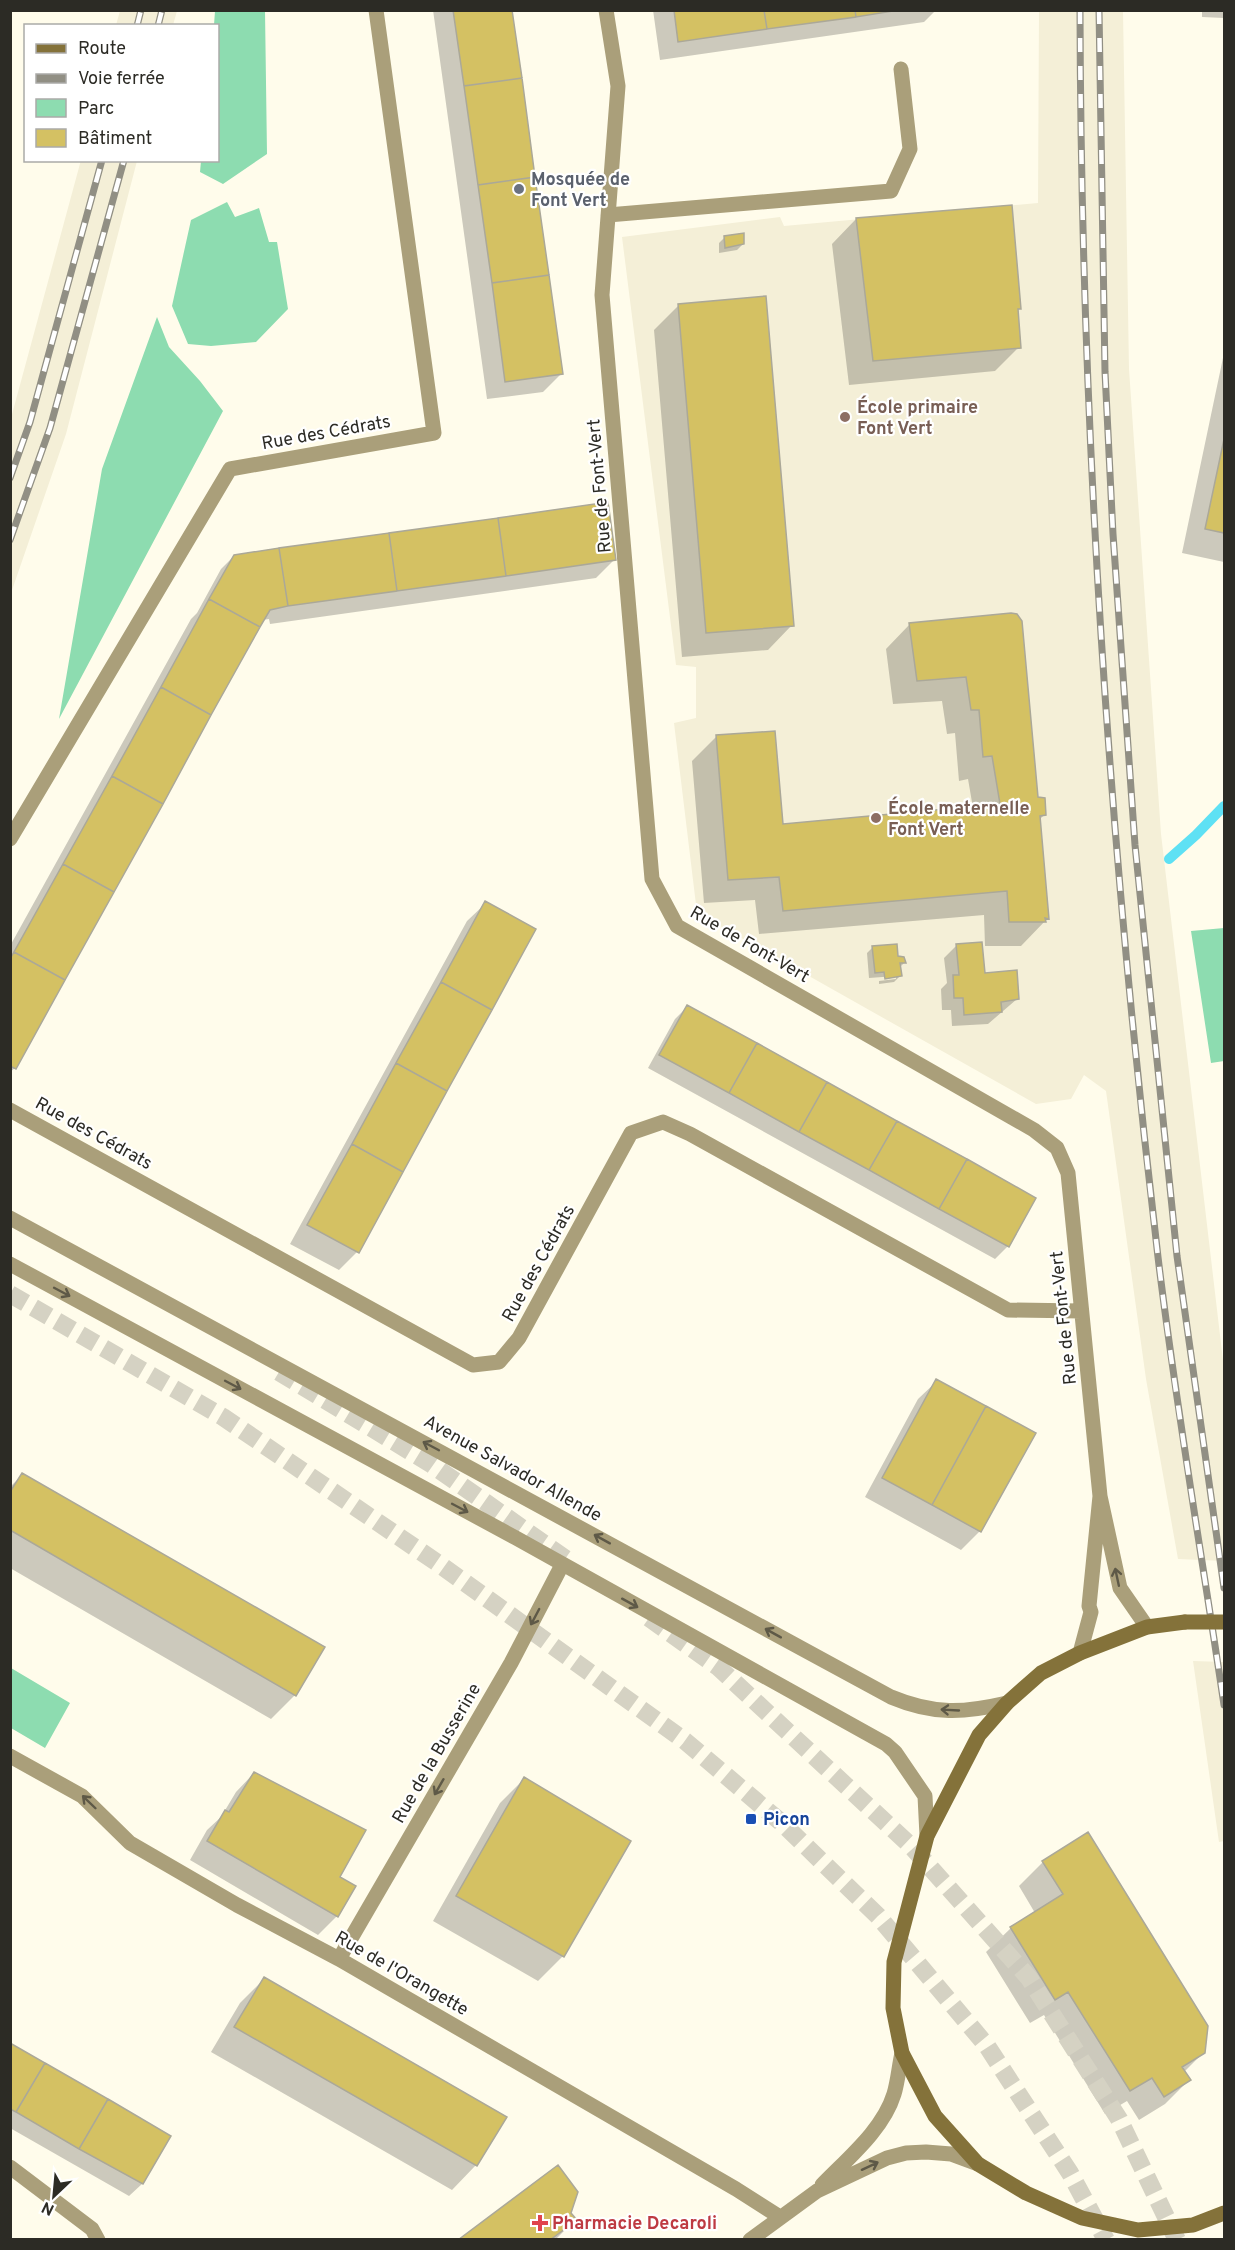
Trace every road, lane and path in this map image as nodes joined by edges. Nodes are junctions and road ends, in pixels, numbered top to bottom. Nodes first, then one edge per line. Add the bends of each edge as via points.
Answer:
1 (376, 10) edge
2 (606, 10) edge
3 (901, 69) dead end
4 (608, 215) junction
5 (10, 839) edge
6 (10, 1110) edge
7 (10, 1218) edge
8 (10, 1264) edge
9 (1081, 1311) junction
10 (1100, 1496) junction
11 (562, 1565) junction
12 (1224, 1622) edge
13 (1147, 1626) junction
14 (1080, 1653) junction
15 (1008, 1703) junction
16 (10, 1756) edge
17 (927, 1836) junction
18 (339, 1959) junction
19 (902, 2053) junction
20 (978, 2164) junction
21 (10, 2167) edge
22 (817, 2191) junction
23 (1224, 2213) edge
24 (780, 2217) junction
25 (1138, 2230) junction
26 (98, 2240) edge
27 (750, 2240) edge
28 (1150, 2240) edge

1 - 5 street, Rue des Cédrats via 434,432 230,469
2 - 4 street, Rue de Font-Vert via 618,86
3 - 4 street via 910,149 891,191
4 - 9 street, Rue de Font-Vert via 602,295 652,879 677,926 1034,1130 1058,1148 1068,1173
6 - 9 street, Rue des Cédrats via 473,1365 499,1362 519,1338 631,1133 663,1122 1008,1310
15 -> 7 street, Avenue Salvador Allende via 971,1711 916,1707 891,1697
8 -> 11 street
9 - 10 street, Rue de Font-Vert
13 -> 10 street, Rue de Font-Vert via 1120,1588
10 - 14 street, Rue de Font-Vert via 1091,1612
11 -> 17 street via 886,1744 925,1796
11 -> 18 street, Rue de la Busserine via 511,1663
12 - 13 main road, bridge
13 - 14 main road
14 - 15 main road via 1041,1673
15 - 17 main road via 979,1735
18 -> 16 street, Rue de l'Orangette via 130,1843 82,1796
17 - 19 main road via 894,1962 893,2008
18 - 24 street, Rue de l'Orangette
19 - 20 main road via 935,2116
19 - 22 street via 894,2095 883,2116
22 -> 20 street via 906,2153 951,2154
20 - 25 main road via 1026,2193 1082,2218
21 - 26 street via 92,2229
22 - 24 street
23 - 25 main road via 1193,2225
24 - 27 street
25 - 28 main road

